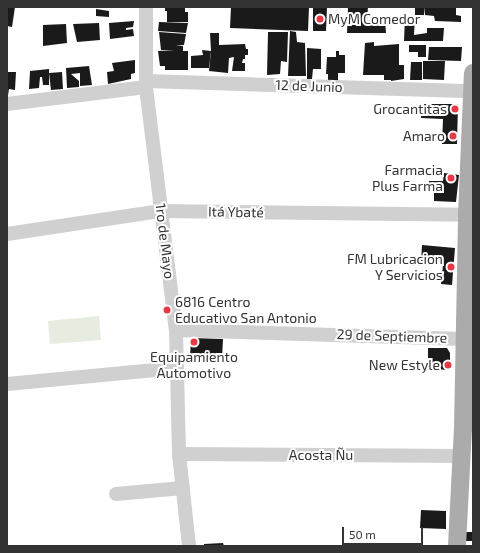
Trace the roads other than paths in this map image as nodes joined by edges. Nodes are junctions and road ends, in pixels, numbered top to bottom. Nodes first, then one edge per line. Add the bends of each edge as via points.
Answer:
1 (146, 7) edge
2 (473, 73) edge
3 (146, 84) junction
4 (472, 91) edge
5 (7, 104) edge
6 (471, 194) edge
7 (161, 211) junction
8 (466, 215) junction
9 (7, 234) edge
10 (176, 330) junction
11 (463, 338) junction
12 (176, 368) junction
13 (7, 384) edge
14 (468, 429) edge
15 (179, 454) junction
16 (462, 456) junction
17 (183, 488) junction
18 (116, 494) dead end
19 (189, 546) edge
20 (458, 546) edge

1 - 3 street, 1ro de Mayo
2 - 4 main road
3 - 4 street, 12 de Junio
3 - 5 street, 12 de Junio
3 - 7 street, 1ro de Mayo
4 - 6 main road
6 - 8 main road
7 - 8 street, Itá Ybaté
7 - 9 street, Itá Ybaté
7 - 10 street, 1ro de Mayo
8 - 11 main road
10 - 11 street, 29 de Septiembre
10 - 12 street, 1ro de Mayo
11 - 14 main road
12 - 13 street
12 - 15 street, 1ro de Mayo
14 - 16 main road
15 - 16 street, Acosta Ñu
15 - 17 street, 1ro de Mayo
16 - 20 main road
17 - 18 street
17 - 19 street, 1ro de Mayo

